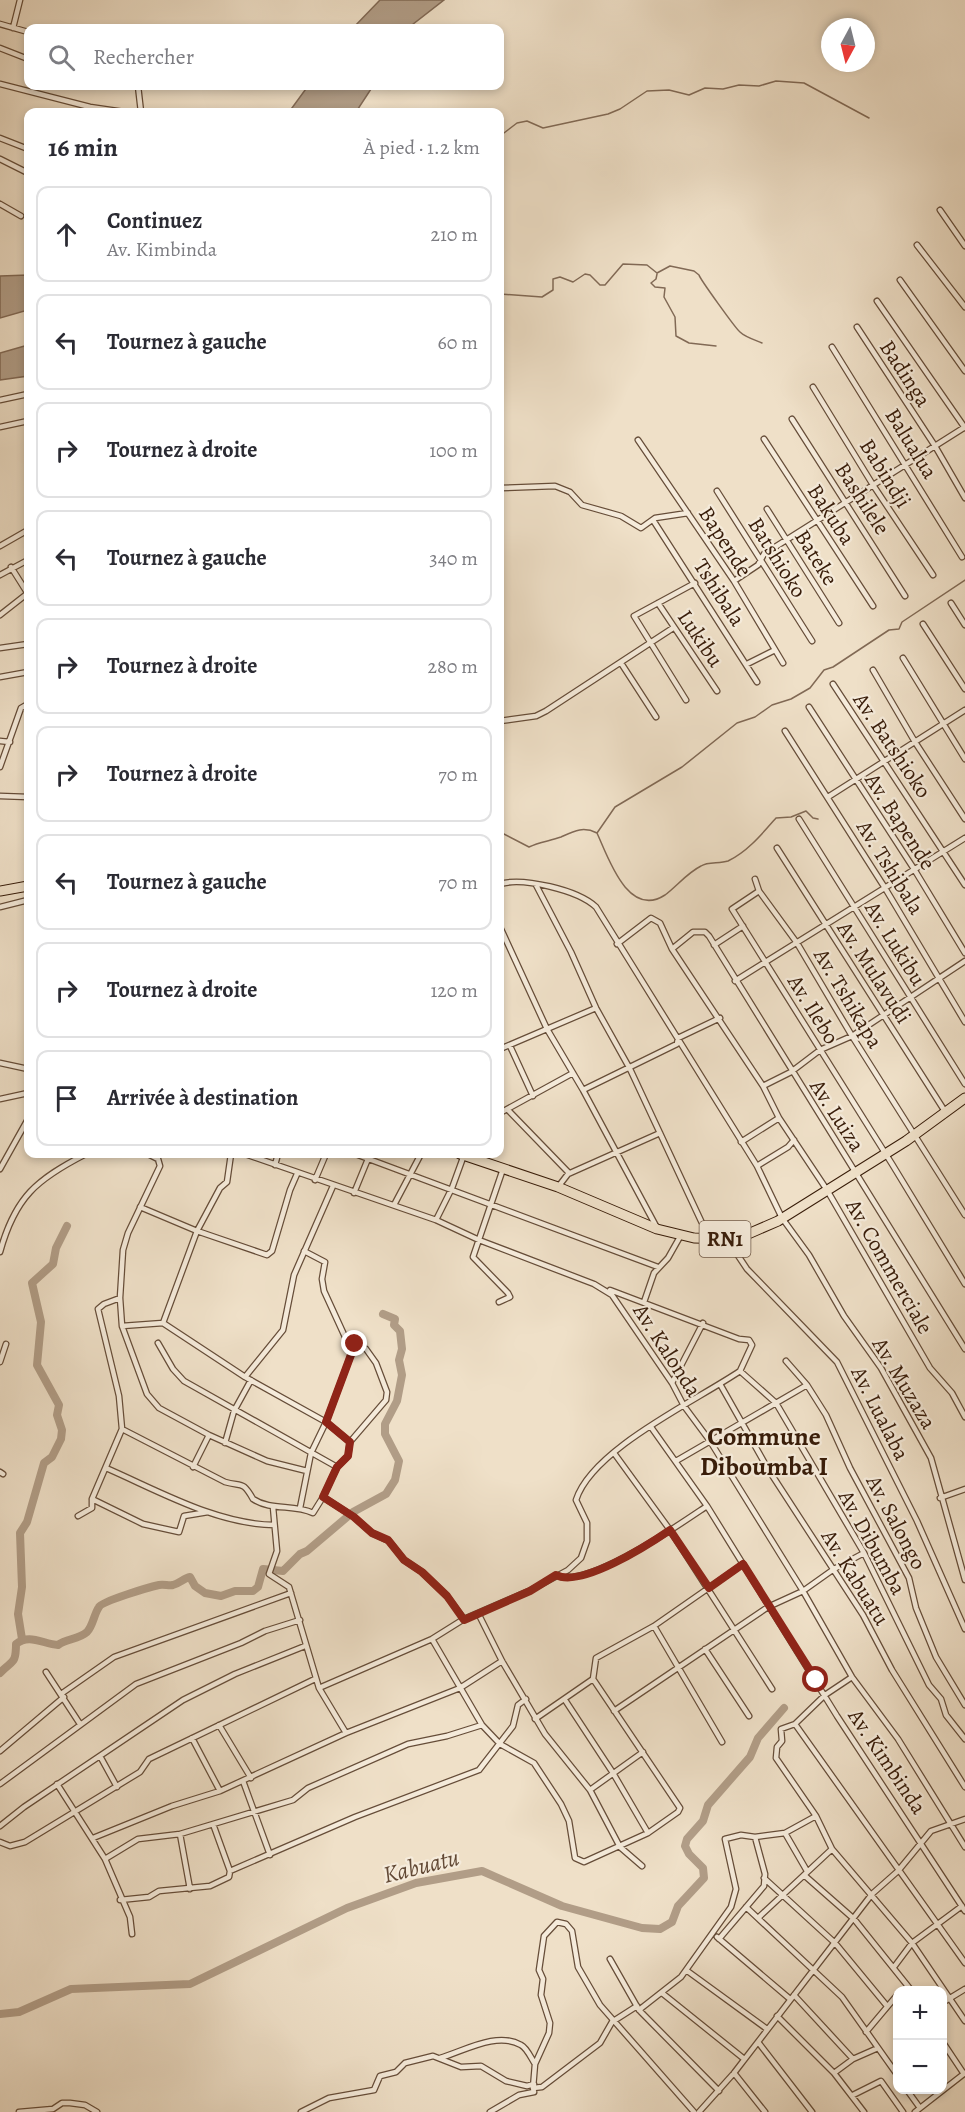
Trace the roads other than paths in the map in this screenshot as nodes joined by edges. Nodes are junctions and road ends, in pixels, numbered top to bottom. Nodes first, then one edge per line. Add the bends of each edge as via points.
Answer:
1 (20, 0) edge
2 (0, 24) edge
3 (13, 28) junction
4 (24, 31) edge
5 (0, 48) edge
6 (24, 57) edge
7 (0, 84) edge
8 (138, 90) edge
9 (97, 108) edge
10 (141, 108) edge
11 (0, 139) edge
12 (24, 148) edge
13 (0, 159) edge
14 (24, 171) edge
15 (0, 204) edge
16 (940, 210) dead end
17 (21, 216) dead end
18 (917, 245) dead end
19 (965, 246) edge
20 (900, 280) dead end
21 (877, 301) dead end
22 (965, 307) edge
23 (857, 327) dead end
24 (832, 347) dead end
25 (965, 371) edge
26 (813, 387) dead end
27 (24, 395) edge
28 (0, 400) edge
29 (792, 419) dead end
30 (24, 422) edge
31 (0, 427) edge
32 (965, 428) edge
33 (764, 439) dead end
34 (638, 440) dead end
35 (935, 446) junction
36 (906, 464) junction
37 (873, 485) junction
38 (504, 488) edge
39 (717, 491) dead end
40 (965, 498) edge
41 (846, 502) junction
42 (767, 509) dead end
43 (688, 513) junction
44 (653, 520) junction
45 (817, 522) junction
46 (24, 533) edge
47 (786, 540) junction
48 (0, 546) edge
49 (962, 557) dead end
50 (759, 559) junction
51 (24, 562) edge
52 (11, 567) junction
53 (0, 575) edge
54 (933, 575) dead end
55 (734, 581) junction
56 (695, 583) junction
57 (24, 588) edge
58 (905, 596) dead end
59 (24, 597) edge
60 (658, 603) junction
61 (951, 603) dead end
62 (873, 606) dead end
63 (0, 615) edge
64 (839, 623) dead end
65 (923, 624) dead end
66 (965, 625) edge
67 (674, 628) junction
68 (812, 641) dead end
69 (650, 644) junction
70 (24, 645) edge
71 (0, 648) edge
72 (775, 650) junction
73 (903, 658) dead end
74 (621, 663) junction
75 (783, 663) dead end
76 (747, 664) junction
77 (873, 670) dead end
78 (24, 673) edge
79 (0, 677) edge
80 (758, 682) dead end
81 (833, 684) dead end
82 (965, 689) edge
83 (717, 691) dead end
84 (686, 700) dead end
85 (24, 706) edge
86 (809, 707) dead end
87 (965, 710) edge
88 (656, 717) dead end
89 (504, 721) edge
90 (943, 724) junction
91 (785, 731) dead end
92 (0, 741) edge
93 (10, 742) junction
94 (915, 742) junction
95 (965, 759) edge
96 (886, 762) junction
97 (0, 767) edge
98 (855, 780) junction
99 (0, 796) edge
100 (24, 797) edge
101 (828, 797) junction
102 (800, 819) dead end
103 (965, 819) edge
104 (965, 838) edge
105 (777, 848) dead end
106 (944, 851) junction
107 (914, 869) junction
108 (755, 879) dead end
109 (504, 883) edge
110 (536, 885) junction
111 (965, 885) edge
112 (24, 887) edge
113 (885, 888) junction
114 (0, 891) edge
115 (759, 891) junction
116 (24, 901) edge
117 (0, 907) edge
118 (854, 907) junction
119 (743, 926) junction
120 (826, 926) junction
121 (504, 936) edge
122 (797, 943) junction
123 (617, 944) junction
124 (714, 945) junction
125 (672, 949) junction
126 (965, 954) edge
127 (765, 961) junction
128 (965, 961) edge
129 (938, 979) junction
130 (735, 981) junction
131 (909, 997) junction
132 (596, 1008) junction
133 (883, 1016) junction
134 (720, 1018) junction
135 (965, 1022) edge
136 (547, 1029) junction
137 (852, 1036) junction
138 (678, 1038) junction
139 (510, 1046) junction
140 (504, 1048) edge
141 (820, 1050) junction
142 (0, 1063) edge
143 (24, 1068) edge
144 (630, 1068) junction
145 (791, 1072) junction
146 (573, 1073) junction
147 (965, 1084) edge
148 (763, 1086) junction
149 (583, 1090) junction
150 (24, 1094) edge
151 (533, 1095) junction
152 (965, 1098) edge
153 (0, 1099) edge
154 (508, 1110) junction
155 (504, 1112) edge
156 (946, 1113) junction
157 (779, 1118) junction
158 (24, 1126) edge
159 (660, 1133) junction
160 (916, 1134) junction
161 (794, 1140) junction
162 (741, 1142) junction
163 (616, 1154) junction
164 (885, 1155) junction
165 (78, 1158) edge
166 (156, 1158) edge
167 (230, 1158) edge
168 (256, 1158) edge
169 (277, 1158) edge
170 (324, 1158) edge
171 (363, 1158) edge
172 (369, 1158) edge
173 (419, 1158) edge
174 (461, 1158) edge
175 (473, 1158) edge
176 (368, 1161) junction
177 (275, 1165) junction
178 (757, 1166) junction
179 (0, 1169) edge
180 (503, 1169) junction
181 (569, 1173) junction
182 (856, 1173) junction
183 (297, 1174) junction
184 (411, 1174) junction
185 (315, 1180) junction
186 (333, 1186) junction
187 (558, 1187) junction
188 (452, 1188) junction
189 (827, 1190) junction
190 (354, 1194) junction
191 (394, 1205) junction
192 (492, 1206) junction
193 (140, 1207) junction
194 (965, 1215) edge
195 (782, 1218) junction
196 (436, 1220) junction
197 (657, 1229) junction
198 (197, 1231) junction
199 (681, 1235) junction
200 (710, 1239) junction
201 (727, 1239) junction
202 (479, 1240) junction
203 (304, 1251) junction
204 (0, 1252) edge
205 (658, 1267) junction
206 (965, 1284) edge
207 (606, 1289) junction
208 (120, 1298) junction
209 (499, 1302) dead end
210 (644, 1302) junction
211 (163, 1323) junction
212 (703, 1323) junction
213 (122, 1326) junction
214 (158, 1343) dead end
215 (6, 1344) dead end
216 (355, 1344) junction
217 (965, 1349) edge
218 (786, 1361) dead end
219 (0, 1362) edge
220 (740, 1371) junction
221 (245, 1377) junction
222 (252, 1380) junction
223 (672, 1383) junction
224 (720, 1384) junction
225 (807, 1385) junction
226 (776, 1403) junction
227 (684, 1406) junction
228 (234, 1411) junction
229 (965, 1417) edge
230 (326, 1422) junction
231 (742, 1422) junction
232 (651, 1427) junction
233 (122, 1429) junction
234 (209, 1435) junction
235 (710, 1441) junction
236 (350, 1442) junction
237 (225, 1443) junction
238 (311, 1452) junction
239 (614, 1453) junction
240 (676, 1461) junction
241 (193, 1467) junction
242 (337, 1467) junction
243 (106, 1468) junction
244 (307, 1471) junction
245 (965, 1490) edge
246 (323, 1497) junction
247 (940, 1498) junction
248 (92, 1499) junction
249 (707, 1506) junction
250 (273, 1507) junction
251 (300, 1508) junction
252 (209, 1512) junction
253 (78, 1516) dead end
254 (274, 1525) junction
255 (670, 1530) junction
256 (864, 1553) junction
257 (743, 1564) junction
258 (834, 1569) junction
259 (556, 1575) junction
260 (965, 1580) edge
261 (709, 1588) junction
262 (803, 1591) junction
263 (291, 1593) junction
264 (768, 1606) junction
265 (478, 1613) junction
266 (300, 1620) junction
267 (464, 1620) junction
268 (654, 1626) junction
269 (965, 1629) edge
270 (733, 1630) junction
271 (432, 1639) junction
272 (305, 1646) junction
273 (705, 1649) junction
274 (502, 1661) junction
275 (679, 1669) junction
276 (46, 1672) dead end
277 (852, 1677) junction
278 (315, 1679) junction
279 (593, 1679) junction
280 (319, 1688) junction
281 (460, 1688) junction
282 (772, 1689) dead end
283 (825, 1695) junction
284 (63, 1696) junction
285 (526, 1699) junction
286 (565, 1700) junction
287 (965, 1705) edge
288 (614, 1711) junction
289 (749, 1716) dead end
290 (535, 1719) junction
291 (80, 1724) junction
292 (795, 1724) junction
293 (219, 1725) junction
294 (482, 1725) junction
295 (346, 1733) junction
296 (192, 1738) junction
297 (965, 1739) edge
298 (722, 1742) dead end
299 (500, 1743) junction
300 (0, 1751) edge
301 (643, 1752) junction
302 (100, 1756) junction
303 (613, 1773) junction
304 (250, 1778) junction
305 (243, 1781) junction
306 (0, 1784) edge
307 (57, 1784) junction
308 (117, 1786) junction
309 (965, 1787) edge
310 (590, 1790) junction
311 (220, 1791) junction
312 (75, 1810) junction
313 (253, 1812) junction
314 (816, 1816) junction
315 (965, 1819) edge
316 (213, 1824) junction
317 (0, 1826) edge
318 (952, 1826) junction
319 (648, 1833) junction
320 (785, 1833) junction
321 (180, 1834) junction
322 (755, 1837) junction
323 (93, 1838) junction
324 (0, 1842) edge
325 (921, 1842) junction
326 (620, 1847) junction
327 (965, 1847) edge
328 (832, 1849) junction
329 (270, 1855) junction
330 (105, 1859) junction
331 (642, 1866) dead end
332 (230, 1870) junction
333 (898, 1871) junction
334 (805, 1873) junction
335 (764, 1878) junction
336 (190, 1889) junction
337 (784, 1894) junction
338 (872, 1894) junction
339 (120, 1900) junction
340 (746, 1907) junction
341 (964, 1909) edge
342 (758, 1918) junction
343 (854, 1919) junction
344 (938, 1923) junction
345 (132, 1934) dead end
346 (713, 1934) junction
347 (719, 1939) junction
348 (835, 1943) junction
349 (912, 1943) junction
350 (610, 1959) dead end
351 (965, 1963) edge
352 (894, 1967) junction
353 (686, 1970) junction
354 (815, 1970) junction
355 (906, 1984) edge
356 (965, 1989) edge
357 (662, 1993) junction
358 (792, 1997) junction
359 (893, 1999) edge
360 (949, 1999) junction
361 (887, 2006) junction
362 (638, 2008) junction
363 (777, 2016) junction
364 (965, 2021) edge
365 (612, 2022) junction
366 (767, 2029) junction
367 (866, 2032) junction
368 (758, 2042) junction
369 (878, 2048) junction
370 (947, 2048) edge
371 (440, 2058) junction
372 (743, 2058) junction
373 (854, 2059) junction
374 (535, 2064) junction
375 (893, 2070) edge
376 (734, 2073) junction
377 (834, 2073) junction
378 (964, 2074) edge
379 (534, 2086) junction
380 (719, 2091) junction
381 (910, 2094) edge
382 (853, 2095) junction
383 (707, 2106) junction
384 (920, 2108) junction
385 (19, 2112) edge
386 (97, 2112) edge
387 (301, 2112) edge
388 (490, 2112) edge
389 (693, 2112) edge
390 (699, 2112) edge
391 (712, 2112) edge
392 (765, 2112) edge
393 (812, 2112) edge
394 (864, 2112) edge
395 (903, 2112) edge
396 (915, 2112) edge

1 - 3 street
2 - 3 street
3 - 4 street
5 - 6 street
7 - 9 street
8 - 10 street
11 - 12 street
13 - 14 street
15 - 17 street
16 - 19 street
18 - 22 street
20 - 25 street
21 - 32 street
23 - 35 street, Badinga
24 - 36 street, Balualua
26 - 37 street, Babindji
27 - 28 street
29 - 41 street, Bashilele
30 - 31 street
32 - 35 street
33 - 45 street, Bakuba
34 - 43 street, Bapende
35 - 36 street
35 - 40 street, Badinga
36 - 37 street
36 - 49 street, Balualua
37 - 41 street
37 - 54 street, Babindji
38 - 44 street via 555,486 570,492 582,505 621,516 642,528
39 - 50 street, Batshioko
41 - 45 street
41 - 58 street, Bashilele
42 - 47 street, Bateke
43 - 44 street
43 - 55 street, Bapende
44 - 56 street, Tshibala
45 - 47 street
45 - 62 street, Bakuba
46 - 48 street
47 - 50 street
47 - 64 street, Bateke
50 - 55 street via 758,565
50 - 68 street, Batshioko
51 - 52 street
52 - 53 street
52 - 57 street
55 - 72 street, Bapende
56 - 60 street
56 - 76 street, Tshibala
59 - 63 street
60 - 67 street, Lukibu
60 - 69 street via 634,614
61 - 66 street
65 - 82 street
67 - 69 street
67 - 83 street, Lukibu
69 - 74 street
69 - 84 street
70 - 71 street
72 - 75 street, Bapende
72 - 76 street
73 - 90 street
74 - 88 street
74 - 89 street via 536,716
76 - 80 street, Tshibala
77 - 94 street
78 - 79 street
81 - 96 street, Av. Batshioko
85 - 93 street
86 - 98 street, Av. Bapende
87 - 90 street
90 - 94 street
90 - 95 street
91 - 101 street, Av. Tshibala
92 - 93 street
93 - 97 street
94 - 96 street
94 - 103 street
96 - 98 street
96 - 106 street, Av. Batshioko
98 - 101 street
98 - 107 street, Av. Bapende
99 - 100 street
101 - 113 street, Av. Tshibala
102 - 118 street, Av. Lukibu
104 - 106 street
105 - 120 street, Av. Mulavudi
106 - 107 street
106 - 111 street, Av. Batshioko
107 - 113 street
107 - 126 street, Av. Bapende
108 - 115 street, Av. Tshikapa
109 - 110 street, Av. Muzaza
110 - 123 street, Av. Muzaza via 564,890 590,902
110 - 132 street
112 - 114 highway
113 - 118 street
113 - 129 street, Av. Tshibala
115 - 119 street, Av. Ilebo via 732,907
115 - 122 street, Av. Tshikapa
116 - 117 street
118 - 120 street
118 - 131 street, Av. Lukibu
119 - 124 street
119 - 127 street, Av. Ilebo
120 - 122 street
120 - 133 street, Av. Mulavudi
121 - 136 street
122 - 127 street
122 - 137 street, Av. Tshikapa
123 - 125 street, Av. Commerciale via 655,918
123 - 138 street, Av. Muzaza
124 - 125 street via 700,931
124 - 130 street, Av. Luiza
125 - 134 street, Av. Commerciale
127 - 130 street
127 - 141 street, Av. Ilebo
128 - 129 street
129 - 131 street
129 - 135 street, Av. Tshibala
130 - 145 street, Av. Luiza
131 - 133 street
131 - 147 street, Av. Lukibu
132 - 136 street
132 - 144 street
133 - 137 street
133 - 156 street, Av. Mulavudi
134 - 138 street
134 - 148 street, Av. Commerciale
136 - 139 street
136 - 146 street
137 - 141 street
137 - 160 street, Av. Tshikapa
138 - 144 street via 677,1044
138 - 162 street, Av. Muzaza
139 - 140 street
139 - 151 street
141 - 145 street
141 - 164 street, Av. Ilebo
142 - 143 street
144 - 149 street
144 - 159 street
145 - 148 street
145 - 182 street, Av. Luiza
146 - 149 street
146 - 151 street
148 - 157 street, Av. Commerciale
149 - 163 street
150 - 153 street
151 - 154 street
152 - 156 highway, RN1
154 - 155 street
154 - 181 street
156 - 160 highway, RN1
157 - 161 street, Av. Commerciale
157 - 162 street
158 - 179 street
159 - 163 street
159 - 200 street
160 - 164 highway, RN1
160 - 194 street, Av. Tshikapa
161 - 178 street
161 - 189 street, Av. Commerciale
162 - 178 street, Av. Muzaza
163 - 181 street
163 - 197 street
164 - 182 highway, RN1
164 - 206 street, Av. Ilebo
165 - 204 street via 30,1189 16,1208
166 - 193 street via 160,1166
167 - 198 street via 227,1182
168 - 177 street, Av. Kalonda
169 - 177 street
170 - 185 street
171 - 176 street
172 - 176 street
173 - 184 street
174 - 188 street
175 - 180 highway, RN1
176 - 184 street
176 - 190 street
177 - 183 street, Av. Kalonda
178 - 195 street, Av. Muzaza
180 - 187 highway, RN1
180 - 192 street
181 - 187 street
182 - 189 highway, RN1
182 - 217 street, Av. Luiza
183 - 185 street, Av. Kalonda
183 - 198 street via 270,1254
184 - 188 street
184 - 191 street
185 - 186 street, Av. Kalonda
186 - 190 street, Av. Kalonda
186 - 203 street
187 - 197 highway, RN1
188 - 192 street
188 - 196 street
189 - 195 highway, RN1
189 - 229 street, Av. Commerciale via 930,1368 952,1393
190 - 191 street, Av. Kalonda
191 - 196 street, Av. Kalonda
192 - 202 street
192 - 205 street
193 - 198 street
193 - 208 street via 123,1250
195 - 201 highway, RN1
195 - 247 street, Av. Muzaza via 810,1255 931,1458
196 - 202 street, Av. Kalonda
197 - 199 highway, RN1
198 - 211 street
199 - 200 highway, RN1
199 - 205 street
200 - 201 highway, RN1
201 - 269 street, Av. Lualaba via 747,1269 837,1362 917,1521
202 - 207 street, Av. Kalonda
202 - 209 street via 473,1257 510,1297
203 - 216 street via 325,1262 324,1291 346,1339
203 - 221 street via 294,1275 283,1330
205 - 210 street
207 - 210 street
207 - 223 street, Av. Kalonda via 635,1325
208 - 213 street
208 - 233 street via 98,1309 119,1396
210 - 212 street
211 - 213 street
211 - 221 street
212 - 220 street via 751,1342
212 - 223 street
213 - 234 street via 152,1402
214 - 228 street via 184,1381
215 - 219 street
216 - 230 street
216 - 236 street via 370,1353 387,1392 386,1400
218 - 225 street, Av. Salongo
220 - 224 street
220 - 226 street, Av. Dibumba
221 - 222 street
222 - 228 street
222 - 230 street
223 - 227 street, Av. Kalonda
224 - 227 street
224 - 231 street, Av. Kabuatu
225 - 226 street
225 - 287 street, Av. Salongo via 826,1414 909,1578 927,1636
226 - 231 street
226 - 256 street, Av. Dibumba
227 - 232 street
227 - 235 street, Av. Kalonda
228 - 237 street
228 - 238 street
230 - 236 street
230 - 238 street
231 - 235 street
231 - 258 street, Av. Kabuatu via 779,1487
232 - 239 street
232 - 240 street, Av. Kimbinda
233 - 241 street
233 - 243 street
234 - 237 street
234 - 241 street
235 - 240 street
235 - 262 street, Av. Kalonda
236 - 242 street via 348,1456
237 - 244 street via 267,1461
238 - 242 street
238 - 244 street
239 - 255 street
239 - 259 street via 586,1479 576,1500 586,1523 586,1549 568,1570
240 - 249 street, Av. Kimbinda
241 - 250 street via 229,1483 238,1482 248,1488 253,1499
242 - 246 street
243 - 248 street
243 - 252 street
244 - 251 street
245 - 247 street
246 - 251 street via 313,1513
246 - 267 street via 388,1540 404,1560 447,1596
247 - 260 street, Av. Muzaza
248 - 252 street via 143,1524 179,1532 184,1516
248 - 253 street via 92,1508
249 - 255 street
249 - 257 street, Av. Kimbinda
250 - 251 street
250 - 254 street
252 - 254 street via 248,1524
254 - 263 street via 277,1551 269,1574 287,1584
255 - 259 street via 637,1552 589,1572 568,1579
255 - 261 street
256 - 258 street
256 - 297 street, Av. Dibumba via 929,1685
257 - 261 street
257 - 264 street, Av. Kimbinda
258 - 262 street
258 - 309 street, Av. Kabuatu
259 - 265 street
261 - 268 street
261 - 270 street
262 - 264 street
262 - 277 street, Av. Kalonda
263 - 266 street
263 - 284 street via 114,1657
264 - 270 street
264 - 283 street, Av. Kimbinda
265 - 267 street
265 - 274 street
266 - 272 street
266 - 291 street via 136,1684
267 - 271 street
268 - 275 street
268 - 279 street via 596,1658
270 - 273 street
270 - 282 street
271 - 280 street
271 - 281 street
272 - 278 street
272 - 302 street via 183,1700
273 - 275 street
273 - 289 street
274 - 281 street
274 - 285 street
275 - 288 street
275 - 298 street
276 - 284 street
277 - 283 street
277 - 318 street, Av. Kalonda via 898,1739
278 - 280 street
278 - 293 street
279 - 286 street
279 - 288 street
280 - 295 street
281 - 294 street
281 - 295 street
283 - 292 street
283 - 325 street, Av. Kimbinda
284 - 291 street
284 - 300 street
285 - 290 street
285 - 299 street via 518,1705 513,1726
286 - 290 street
286 - 303 street
288 - 301 street
290 - 310 street
291 - 306 street
292 - 314 street via 781,1729 782,1741 776,1755
292 - 333 street
293 - 296 street
293 - 304 street
294 - 299 street
294 - 313 street via 408,1744 308,1788 293,1800
295 - 304 street
296 - 308 street via 149,1759 143,1770
296 - 311 street
299 - 326 street via 534,1763 551,1788 569,1821 576,1860 589,1862
299 - 329 street via 479,1770 355,1817
301 - 303 street
301 - 319 street via 680,1808
302 - 307 street
302 - 308 street
303 - 310 street
303 - 319 street
304 - 305 street
305 - 311 street
305 - 313 street
307 - 312 street
307 - 317 street
308 - 312 street
310 - 326 street
311 - 323 street
312 - 323 street
312 - 324 street via 25,1842 10,1846
313 - 316 street
313 - 329 street
314 - 320 street
314 - 328 street
315 - 318 street
316 - 321 street
316 - 332 street
318 - 325 street via 939,1827
318 - 327 street, Av. Kalonda
319 - 326 street
320 - 322 street
320 - 334 street
321 - 330 street via 138,1839
321 - 336 street
322 - 335 street
322 - 346 street via 725,1839 735,1900
323 - 330 street
325 - 333 street
325 - 341 street, Av. Kimbinda
326 - 331 street
328 - 334 street
328 - 338 street
329 - 332 street
330 - 339 street
332 - 336 street via 230,1876 223,1880
333 - 338 street
333 - 344 street
334 - 337 street
334 - 343 street
335 - 337 street
335 - 340 street via 764,1886
336 - 339 street
337 - 342 street
337 - 348 street
338 - 343 street
338 - 349 street
339 - 345 street
340 - 342 street
340 - 347 street
341 - 344 street
342 - 354 street
343 - 348 street
343 - 352 street
344 - 349 street
344 - 351 street
346 - 347 street
346 - 353 street
347 - 358 street
348 - 354 street
348 - 361 street
349 - 352 street
349 - 360 street
350 - 362 street
352 - 355 street
353 - 357 street
353 - 366 street
354 - 358 street
354 - 367 street via 842,1997
356 - 360 street
357 - 362 street
357 - 372 street
358 - 363 street
358 - 373 street
359 - 361 street
360 - 364 street
361 - 367 street
362 - 365 street
362 - 380 street
363 - 366 street
363 - 377 street
365 - 374 street via 578,1967 572,1931 566,1924 554,1922 544,1936 539,1970 549,2033
365 - 379 street via 600,2043 542,2087
365 - 389 street
366 - 368 street
367 - 369 street
368 - 372 street
368 - 393 street
369 - 373 street
369 - 375 street
370 - 378 street
371 - 374 street via 478,2044 504,2040 521,2045
371 - 379 street via 461,2067 480,2066 506,2081
371 - 387 street via 405,2063 396,2072 378,2077 374,2090 329,2098
372 - 376 street
373 - 377 street
374 - 379 street
376 - 380 street
376 - 392 street
377 - 382 street
378 - 384 street
379 - 388 street via 534,2092 519,2095
380 - 383 street
381 - 384 street
382 - 394 street
382 - 395 street via 881,2081
383 - 390 street
383 - 391 street
384 - 396 street
385 - 386 street via 53,2109 62,2103 85,2105

